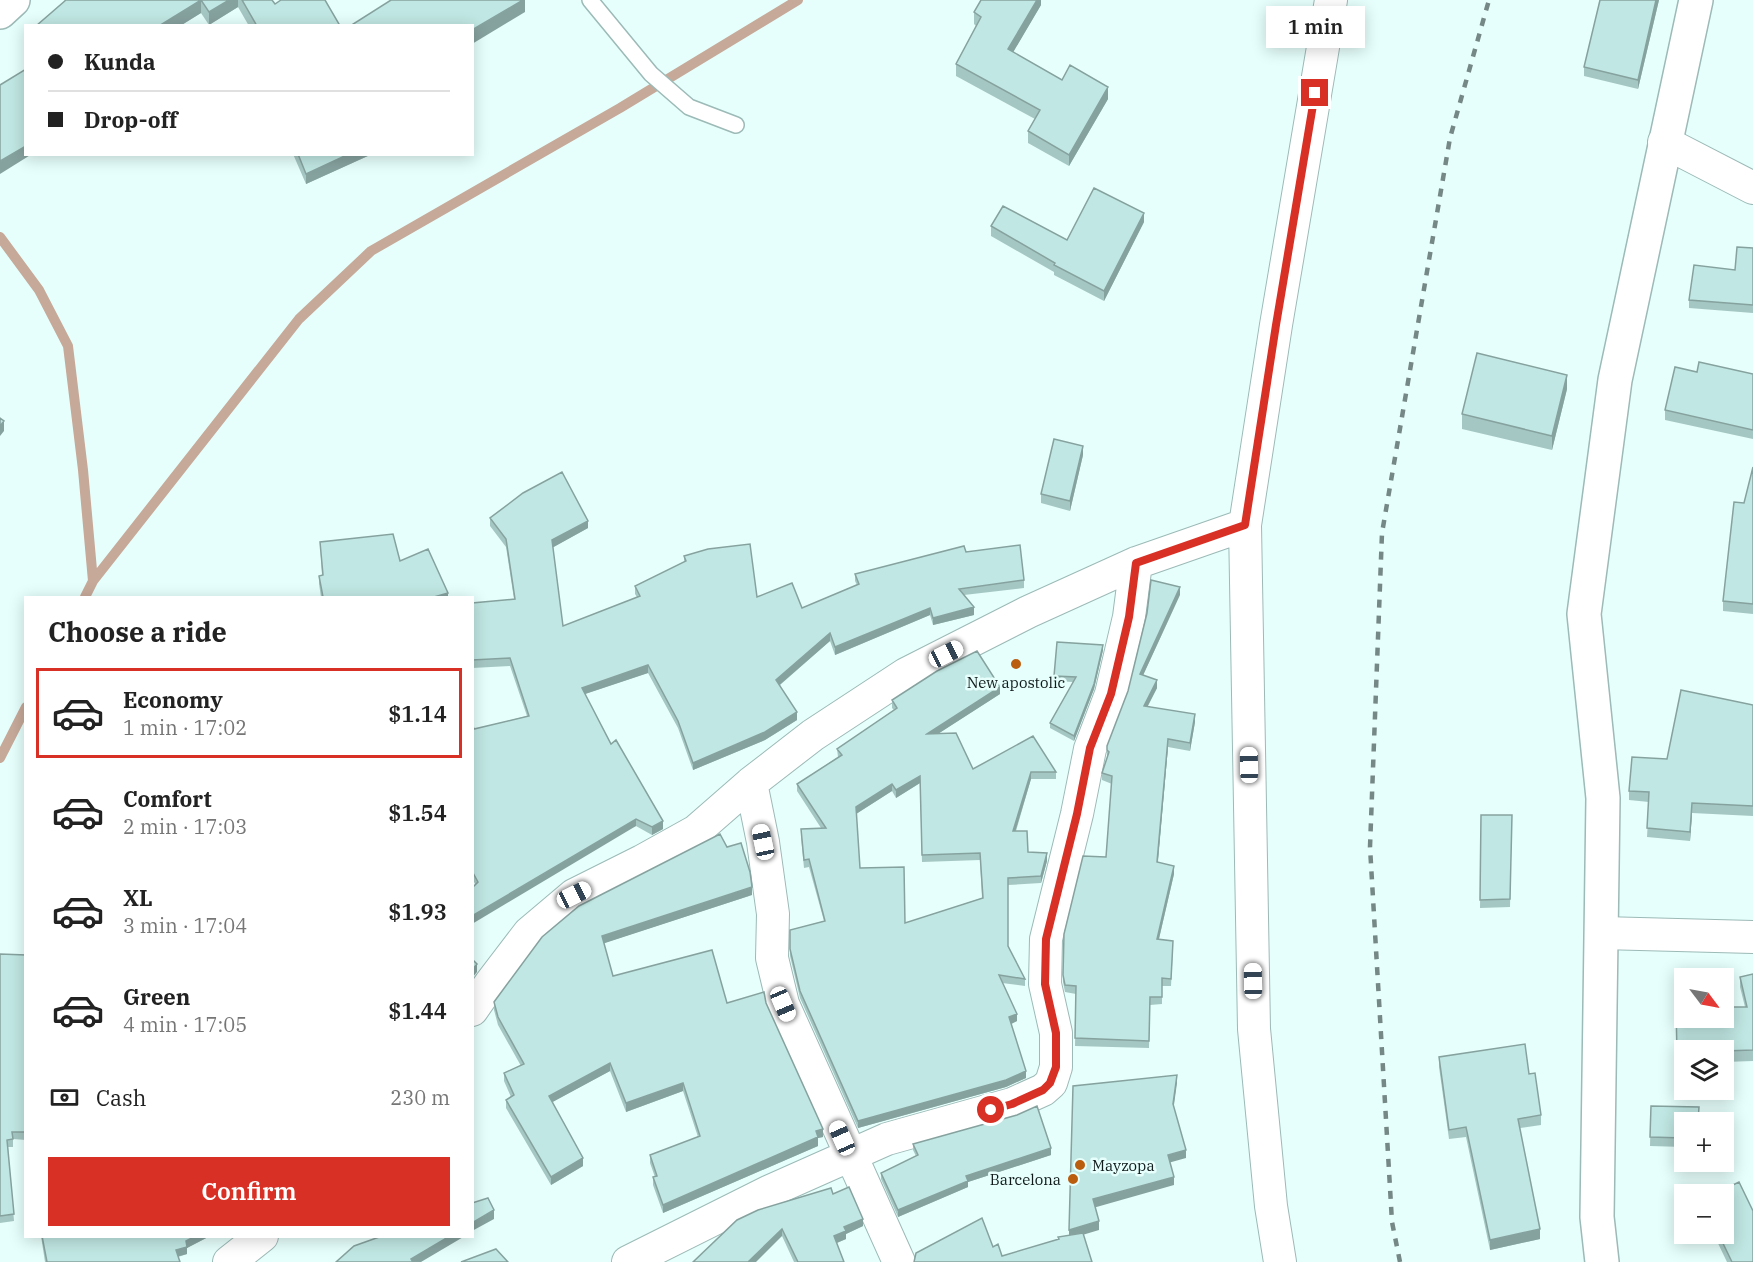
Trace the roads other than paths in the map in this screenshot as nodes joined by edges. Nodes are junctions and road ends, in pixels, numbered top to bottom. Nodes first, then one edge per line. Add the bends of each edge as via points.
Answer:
1 (13, 0) edge
2 (590, 0) edge
3 (1331, 0) edge
4 (1696, 0) edge
5 (0, 12) edge
6 (735, 125) dead end
7 (1664, 142) junction
8 (1753, 188) edge
9 (1245, 525) junction
10 (1136, 563) junction
11 (751, 783) junction
12 (1602, 933) junction
13 (1753, 937) edge
14 (474, 1007) edge
15 (849, 1156) junction
16 (259, 1238) edge
17 (229, 1262) edge
18 (628, 1262) edge
19 (899, 1262) edge
20 (1281, 1262) edge
21 (1602, 1262) edge

1 - 5 street
2 - 6 lane via 651,74 689,107
3 - 9 street
4 - 7 street
7 - 8 street
7 - 12 street via 1615,380 1584,614 1603,798
9 - 10 street
9 - 20 street via 1254,1029 1271,1206
10 - 11 street via 1028,612 906,675 813,735
10 - 15 street via 1114,683 1090,748 1046,939 1045,984 1056,1033 1056,1067 1050,1083 1012,1104 887,1139
11 - 14 street via 696,831 574,895 529,933
11 - 15 street via 773,914 772,958 783,1004
12 - 13 street
12 - 21 street via 1597,1217
15 - 18 street
15 - 19 street
16 - 17 street

